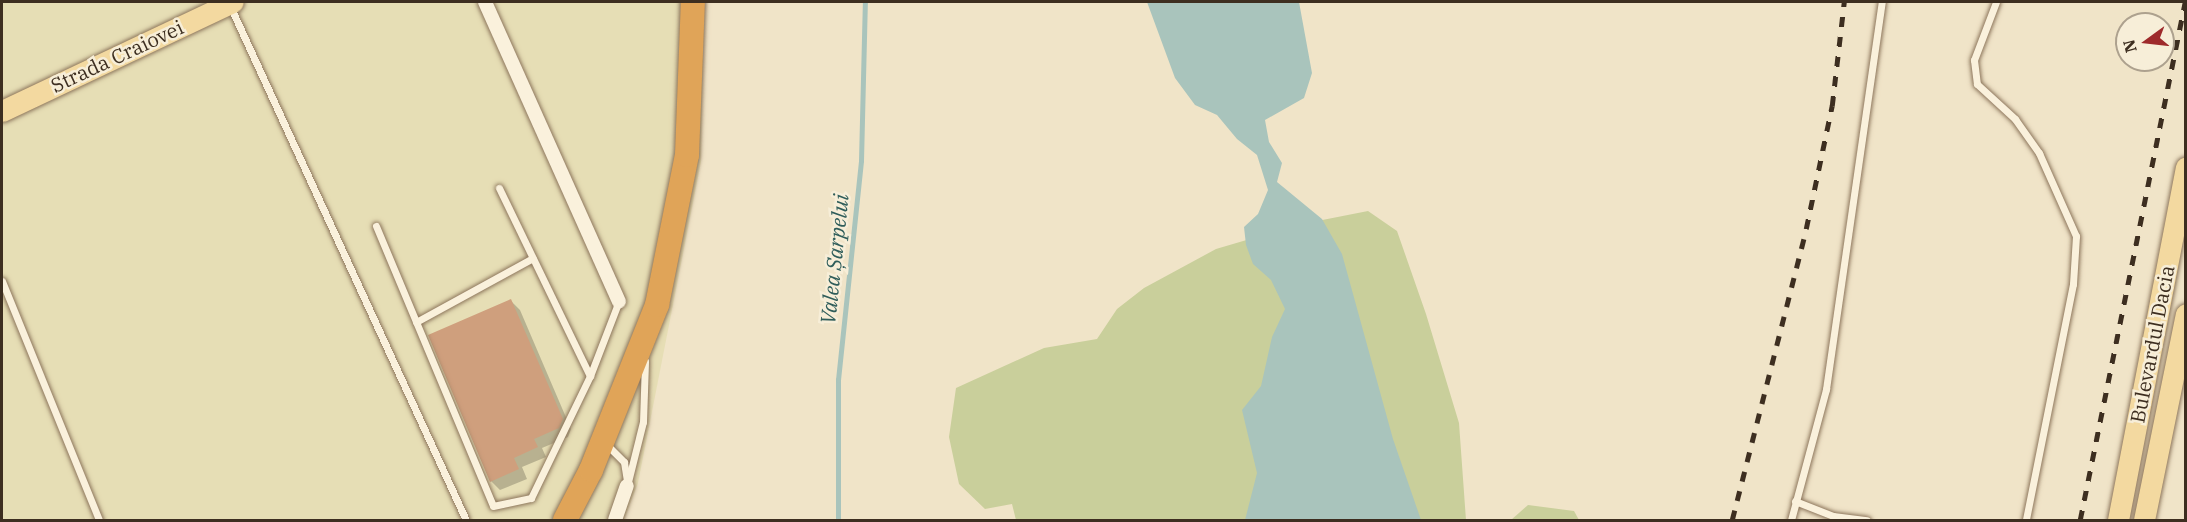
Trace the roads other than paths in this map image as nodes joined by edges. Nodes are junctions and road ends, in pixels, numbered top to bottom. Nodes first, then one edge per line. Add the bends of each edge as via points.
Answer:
1 (231, 2) edge
2 (485, 2) edge
3 (693, 2) edge
4 (1882, 2) edge
5 (1996, 2) edge
6 (2, 111) edge
7 (2186, 168) edge
8 (499, 188) dead end
9 (376, 226) dead end
10 (533, 258) junction
11 (2, 281) edge
12 (619, 300) joint
13 (2186, 314) edge
14 (416, 322) junction
15 (645, 338) junction
16 (590, 376) junction
17 (603, 442) junction
18 (627, 486) junction
19 (1795, 501) junction
20 (99, 520) edge
21 (466, 520) edge
22 (565, 520) edge
23 (615, 520) edge
24 (1791, 520) edge
25 (1867, 520) edge
26 (2026, 520) edge
27 (2118, 520) edge
28 (2144, 520) edge

1 - 6 main road, Strada Craiovei
1 - 21 lane
2 - 12 street
3 - 15 highway via 687,155 669,254
4 - 19 lane via 1826,388
5 - 26 lane via 1974,60 1977,84 2015,119 2039,153 2076,236 2073,284
7 - 27 main road, Bulevardul Dacia
8 - 10 lane
9 - 14 lane
10 - 14 lane
10 - 16 lane
11 - 20 lane
12 - 16 lane
13 - 28 main road, Bulevardul Dacia
14 - 16 lane via 493,506 531,498
15 - 17 highway
15 - 18 lane via 642,422
17 - 18 lane via 624,462
17 - 22 highway
18 - 23 street
19 - 24 lane
19 - 25 lane via 1833,516

